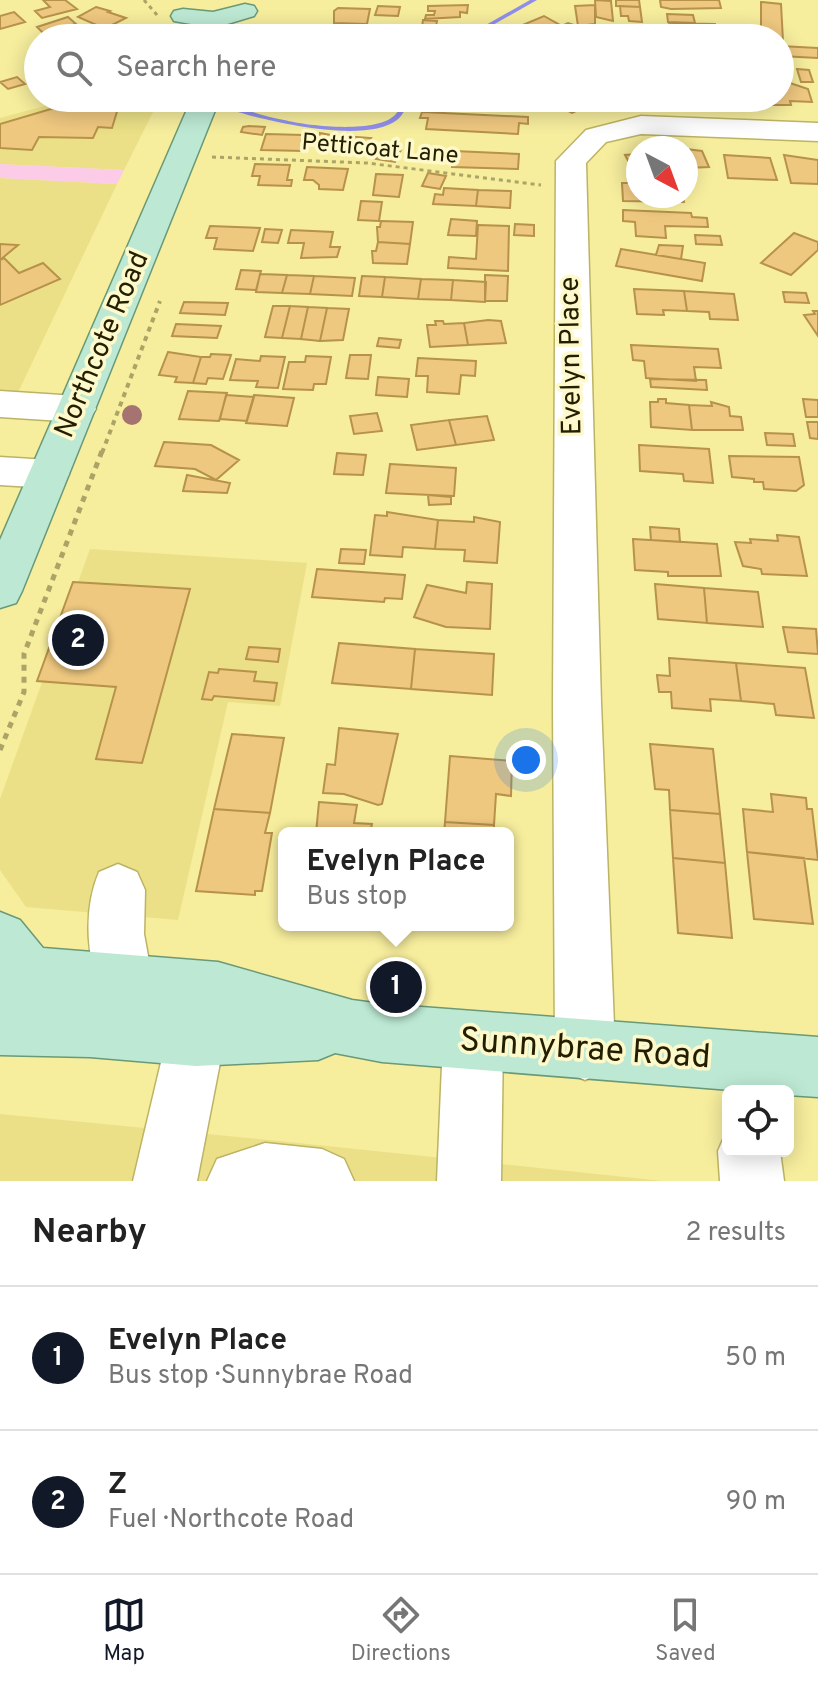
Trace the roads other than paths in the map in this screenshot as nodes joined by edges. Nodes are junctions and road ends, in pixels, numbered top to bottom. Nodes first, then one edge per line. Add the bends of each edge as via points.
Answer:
1 (247, 3) edge
2 (178, 7) edge
3 (192, 24) edge
4 (239, 24) edge
5 (200, 112) edge
6 (818, 132) edge
7 (0, 404) edge
8 (77, 409) junction
9 (0, 471) edge
10 (49, 474) junction
11 (0, 591) edge
12 (118, 890) dead end
13 (124, 983) junction
14 (8, 998) edge
15 (352, 1029) junction
16 (196, 1037) junction
17 (473, 1042) junction
18 (585, 1050) junction
19 (818, 1067) edge
20 (739, 1076) edge
21 (750, 1157) edge
22 (165, 1181) edge
23 (469, 1181) edge
24 (752, 1181) edge

1 - 2 main road via 214,20
1 - 4 main road
2 - 3 main road
5 - 8 main road, Northcote Road
6 - 18 street, Evelyn Place via 641,125 596,136 571,161
7 - 8 street
8 - 10 main road, Northcote Road
9 - 10 street
10 - 11 main road, Northcote Road
12 - 13 street via 116,934
13 - 14 main road, Sunnybrae Road
13 - 15 main road, Sunnybrae Road via 218,991
14 - 16 main road, Sunnybrae Road
15 - 16 main road, Sunnybrae Road
15 - 17 main road, Sunnybrae Road
16 - 22 street
17 - 18 main road, Sunnybrae Road
17 - 23 street
18 - 20 main road, Sunnybrae Road
19 - 20 main road, Sunnybrae Road
21 - 24 street

